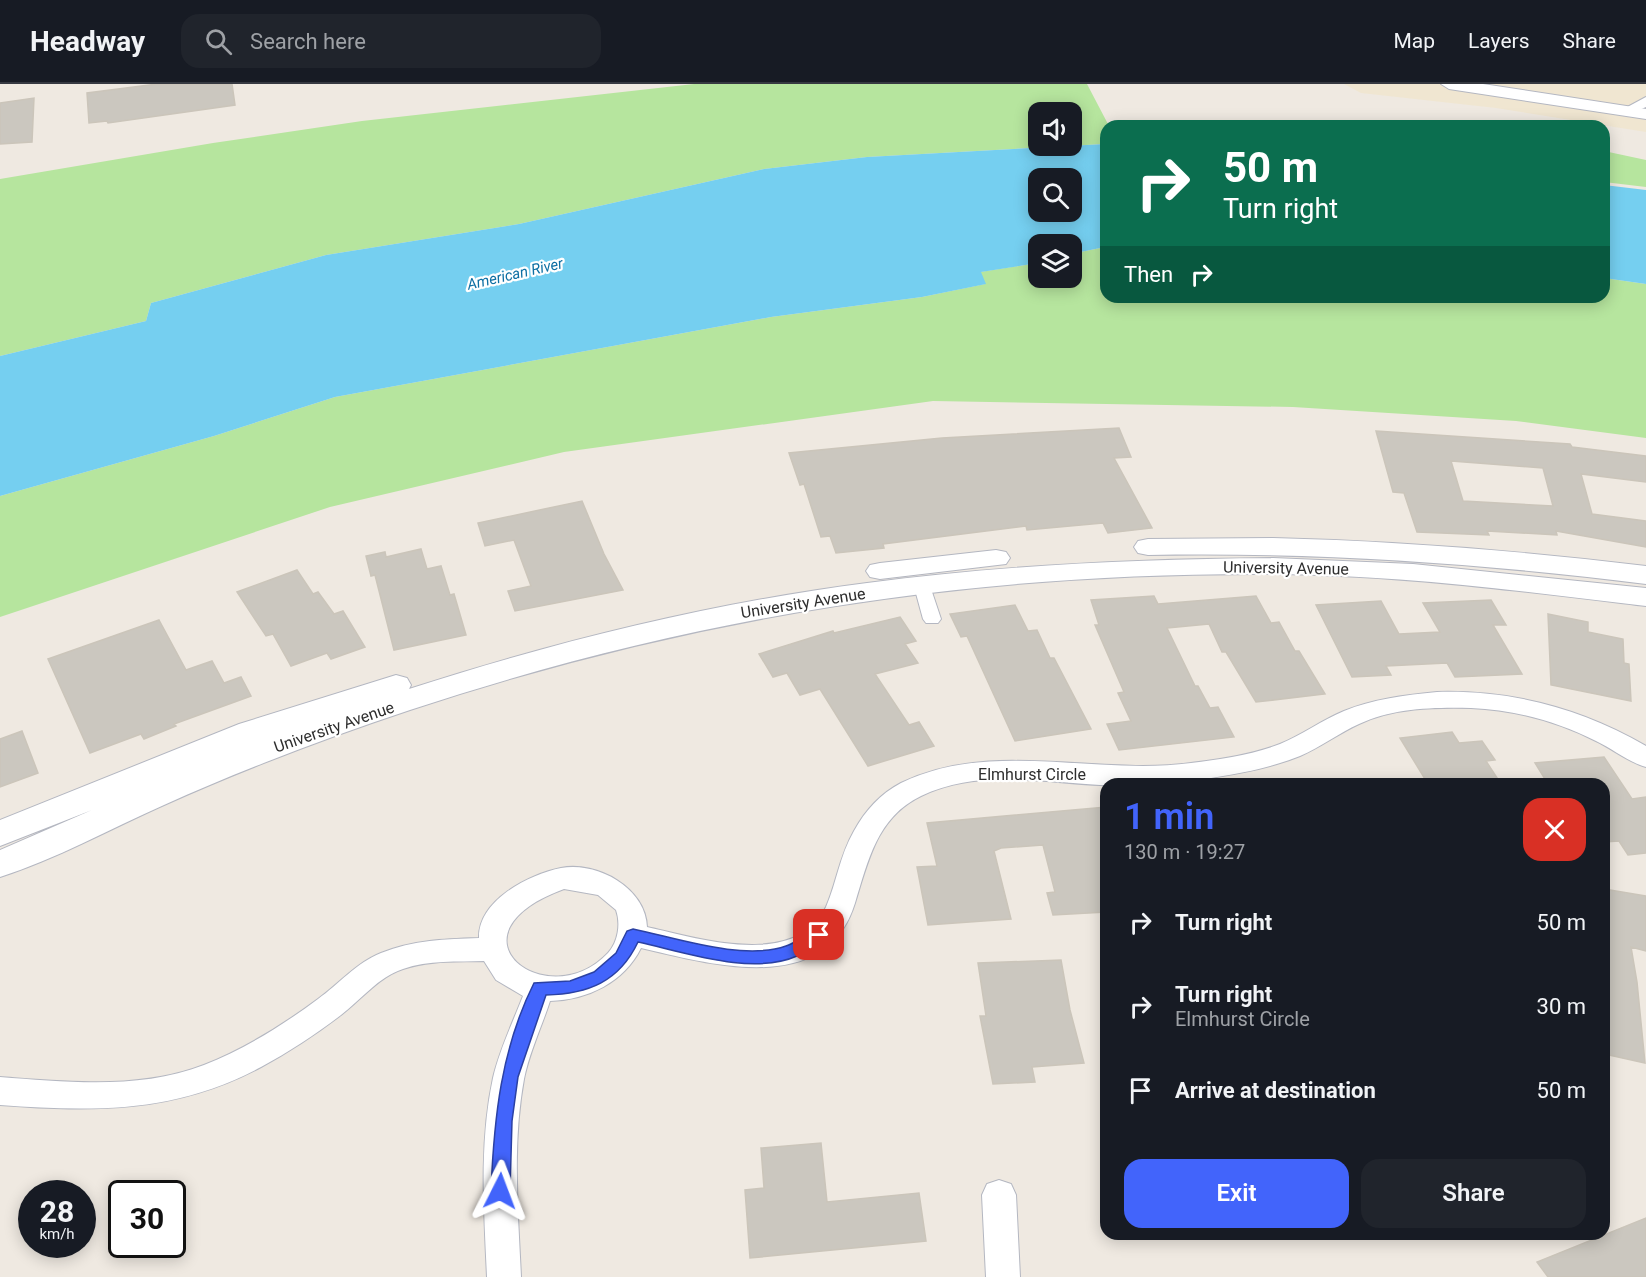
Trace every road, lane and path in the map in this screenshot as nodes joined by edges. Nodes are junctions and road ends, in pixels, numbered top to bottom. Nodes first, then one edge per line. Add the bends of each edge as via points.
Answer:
1 (1449, 84) edge
2 (1646, 101) edge
3 (1627, 111) junction
4 (1646, 114) edge
5 (1646, 575) edge
6 (922, 586) junction
7 (1646, 597) edge
8 (932, 618) dead end
9 (1646, 758) edge
10 (0, 834) edge
11 (0, 864) edge
12 (633, 935) junction
13 (492, 949) junction
14 (540, 988) junction
15 (0, 1091) edge
16 (999, 1195) dead end
17 (504, 1277) edge
18 (1003, 1277) edge

1 - 3 street
2 - 3 street
3 - 4 street
5 - 10 street, University Avenue via 1437,554 1288,546 1121,548 939,562 854,574 680,606 315,709
6 - 7 street, University Avenue via 1107,568 1276,566 1451,577
6 - 8 street
6 - 11 street, University Avenue via 835,596 657,629 470,680 197,777
9 - 12 street, Elmhurst Circle via 1588,724 1488,701 1468,701 1397,704 1363,713 1284,752 1228,766 1156,776 1006,770 967,774 911,789 884,807 853,859 837,912 819,935 791,952 765,957 735,956
12 - 13 street via 633,916 624,899 608,886 587,879 563,878 539,883 518,894 502,910 493,929
12 - 14 street via 622,958 600,976 571,988
13 - 14 street via 508,974
13 - 15 street via 433,952 390,961 276,1044 179,1086 105,1097
14 - 17 street via 509,1077 503,1121 500,1191
16 - 18 street

